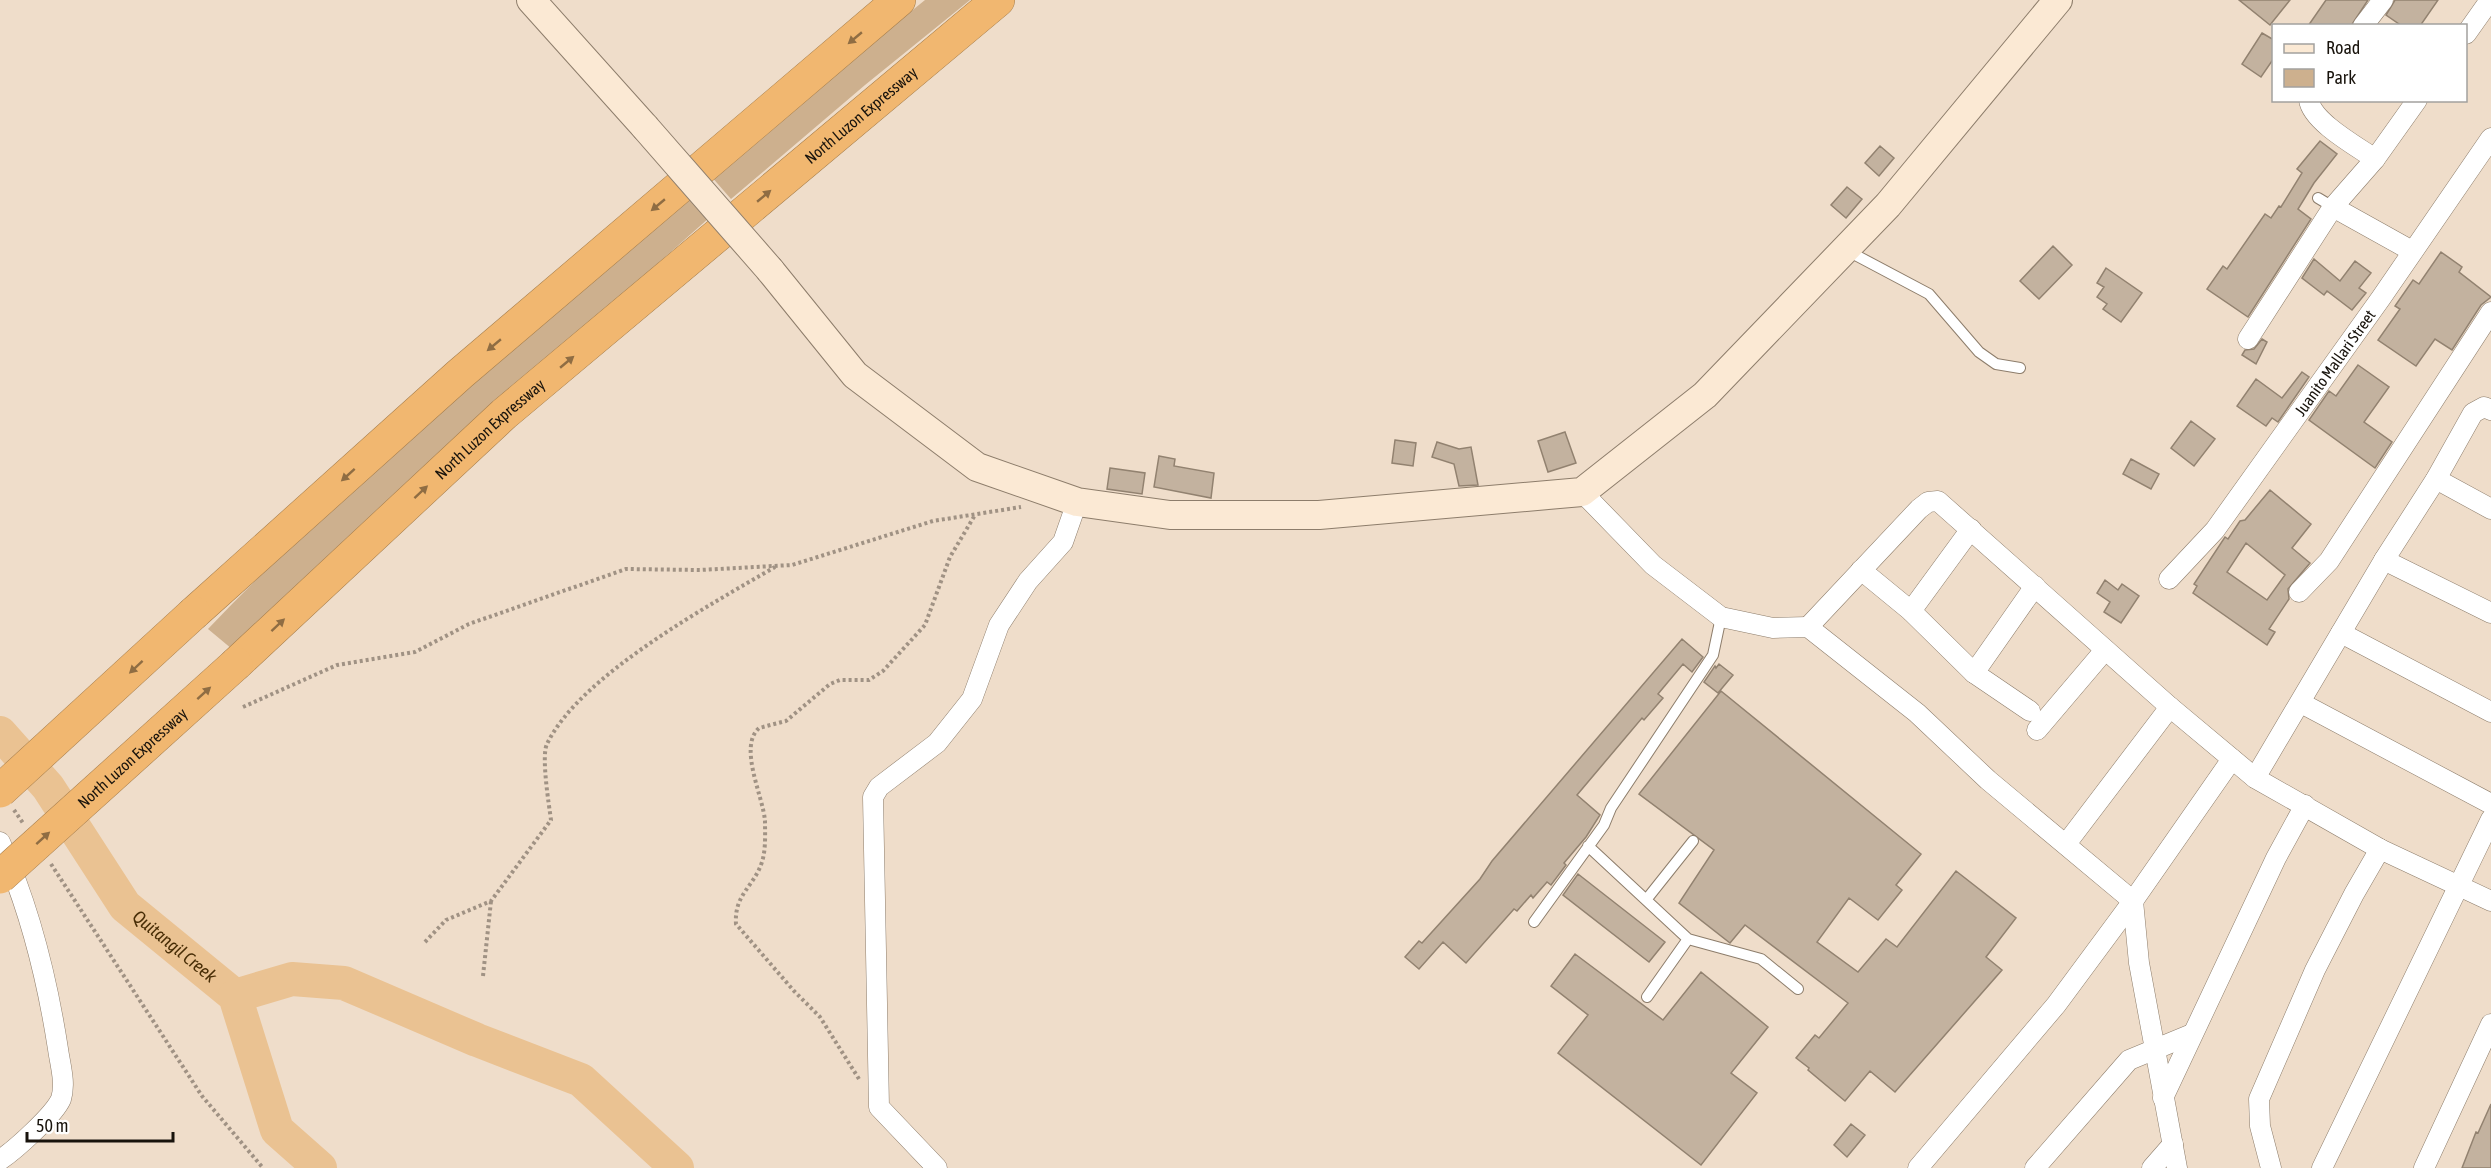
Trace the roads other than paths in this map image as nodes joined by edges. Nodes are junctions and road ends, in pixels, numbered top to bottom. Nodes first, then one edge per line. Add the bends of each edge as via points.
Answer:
1 (531, 0) edge
2 (899, 0) edge
3 (998, 0) edge
4 (2058, 0) edge
5 (2383, 0) edge
6 (2490, 0) edge
7 (2365, 24) edge
8 (2467, 33) edge
9 (2310, 102) edge
10 (2416, 102) edge
11 (2491, 138) edge
12 (2375, 159) junction
13 (2325, 203) junction
14 (1845, 249) junction
15 (2412, 251) junction
16 (2491, 312) edge
17 (2248, 339) dead end
18 (2020, 368) dead end
19 (2491, 410) edge
20 (2436, 479) junction
21 (1581, 492) junction
22 (1077, 502) junction
23 (2491, 509) edge
24 (1971, 529) junction
25 (2384, 560) junction
26 (1861, 570) junction
27 (2169, 579) dead end
28 (2035, 586) junction
29 (2299, 592) dead end
30 (1911, 611) junction
31 (2491, 613) edge
32 (1721, 617) junction
33 (1808, 627) junction
34 (2341, 633) junction
35 (2105, 650) junction
36 (1974, 674) junction
37 (2301, 702) junction
38 (2170, 707) junction
39 (2030, 711) dead end
40 (2491, 711) edge
41 (2037, 730) dead end
42 (2232, 759) junction
43 (2255, 778) junction
44 (7, 800) edge
45 (2491, 804) edge
46 (2305, 805) junction
47 (2491, 819) edge
48 (1693, 841) dead end
49 (0, 842) edge
50 (2066, 844) junction
51 (1588, 846) junction
52 (2380, 849) junction
53 (0, 877) edge
54 (2460, 887) junction
55 (1646, 900) junction
56 (2491, 901) edge
57 (2133, 902) junction
58 (1534, 922) dead end
59 (1688, 939) junction
60 (1798, 989) dead end
61 (1647, 997) dead end
62 (2491, 1024) edge
63 (2192, 1034) junction
64 (2154, 1051) junction
65 (2163, 1098) junction
66 (2173, 1144) junction
67 (0, 1160) edge
68 (937, 1168) edge
69 (1918, 1168) edge
70 (2035, 1168) edge
71 (2152, 1168) edge
72 (2177, 1168) edge
73 (2271, 1168) edge
74 (2322, 1168) edge
75 (2424, 1168) edge

1 - 22 street, bridge via 770,270 855,375 977,467
2 -> 44 highway, bridge via 460,374 194,613
53 -> 3 highway, North Luzon Expressway, bridge via 504,414
4 - 14 street via 1888,205
5 - 7 street
6 - 8 street
9 - 12 street via 2332,129
10 - 12 street
11 - 15 street, Juanito Mallari Street
12 - 13 street
13 - 15 street
13 - 17 street
14 - 18 lane via 1929,294 1979,352 1996,364
14 - 21 street via 1705,395
15 - 27 street, Juanito Mallari Street via 2215,530
16 - 29 street via 2328,561
19 - 20 street via 2484,407 2473,413
20 - 23 street
20 - 25 street
21 - 22 street via 1319,515 1170,515
21 - 32 street via 1653,566
22 - 68 street via 1063,542 1028,580 999,625 972,699 937,743 879,787 873,797 879,1107
24 - 26 street via 1938,501 1928,502
24 - 28 street
24 - 30 street
25 - 31 street
25 - 34 street
26 - 30 street
26 - 33 street
28 - 35 street
28 - 36 street
30 - 36 street
32 - 33 street via 1773,628
32 - 51 lane via 1713,655
33 - 50 street via 1917,713 1988,780
34 - 37 street
34 - 40 street
35 - 38 street
35 - 41 street
36 - 39 street
37 - 43 street
37 - 45 street
38 - 42 street
38 - 50 street
42 - 43 street
42 - 57 street
43 - 46 street
46 - 52 street
46 - 63 street
47 - 54 street
48 - 55 lane
49 - 67 street via 22,893 44,972 63,1080 60,1099 43,1121
50 - 57 street
51 - 55 lane
51 - 58 lane
52 - 54 street
52 - 73 street via 2315,970 2259,1099 2260,1126
54 - 56 street
54 - 74 street
55 - 59 lane
57 - 64 street
57 - 69 street via 2056,1005
59 - 60 lane via 1761,959
59 - 61 lane
62 - 75 street
63 - 64 street
63 - 65 street
64 - 65 street
64 - 70 street via 2129,1060
65 - 66 street
66 - 71 street
66 - 72 street

